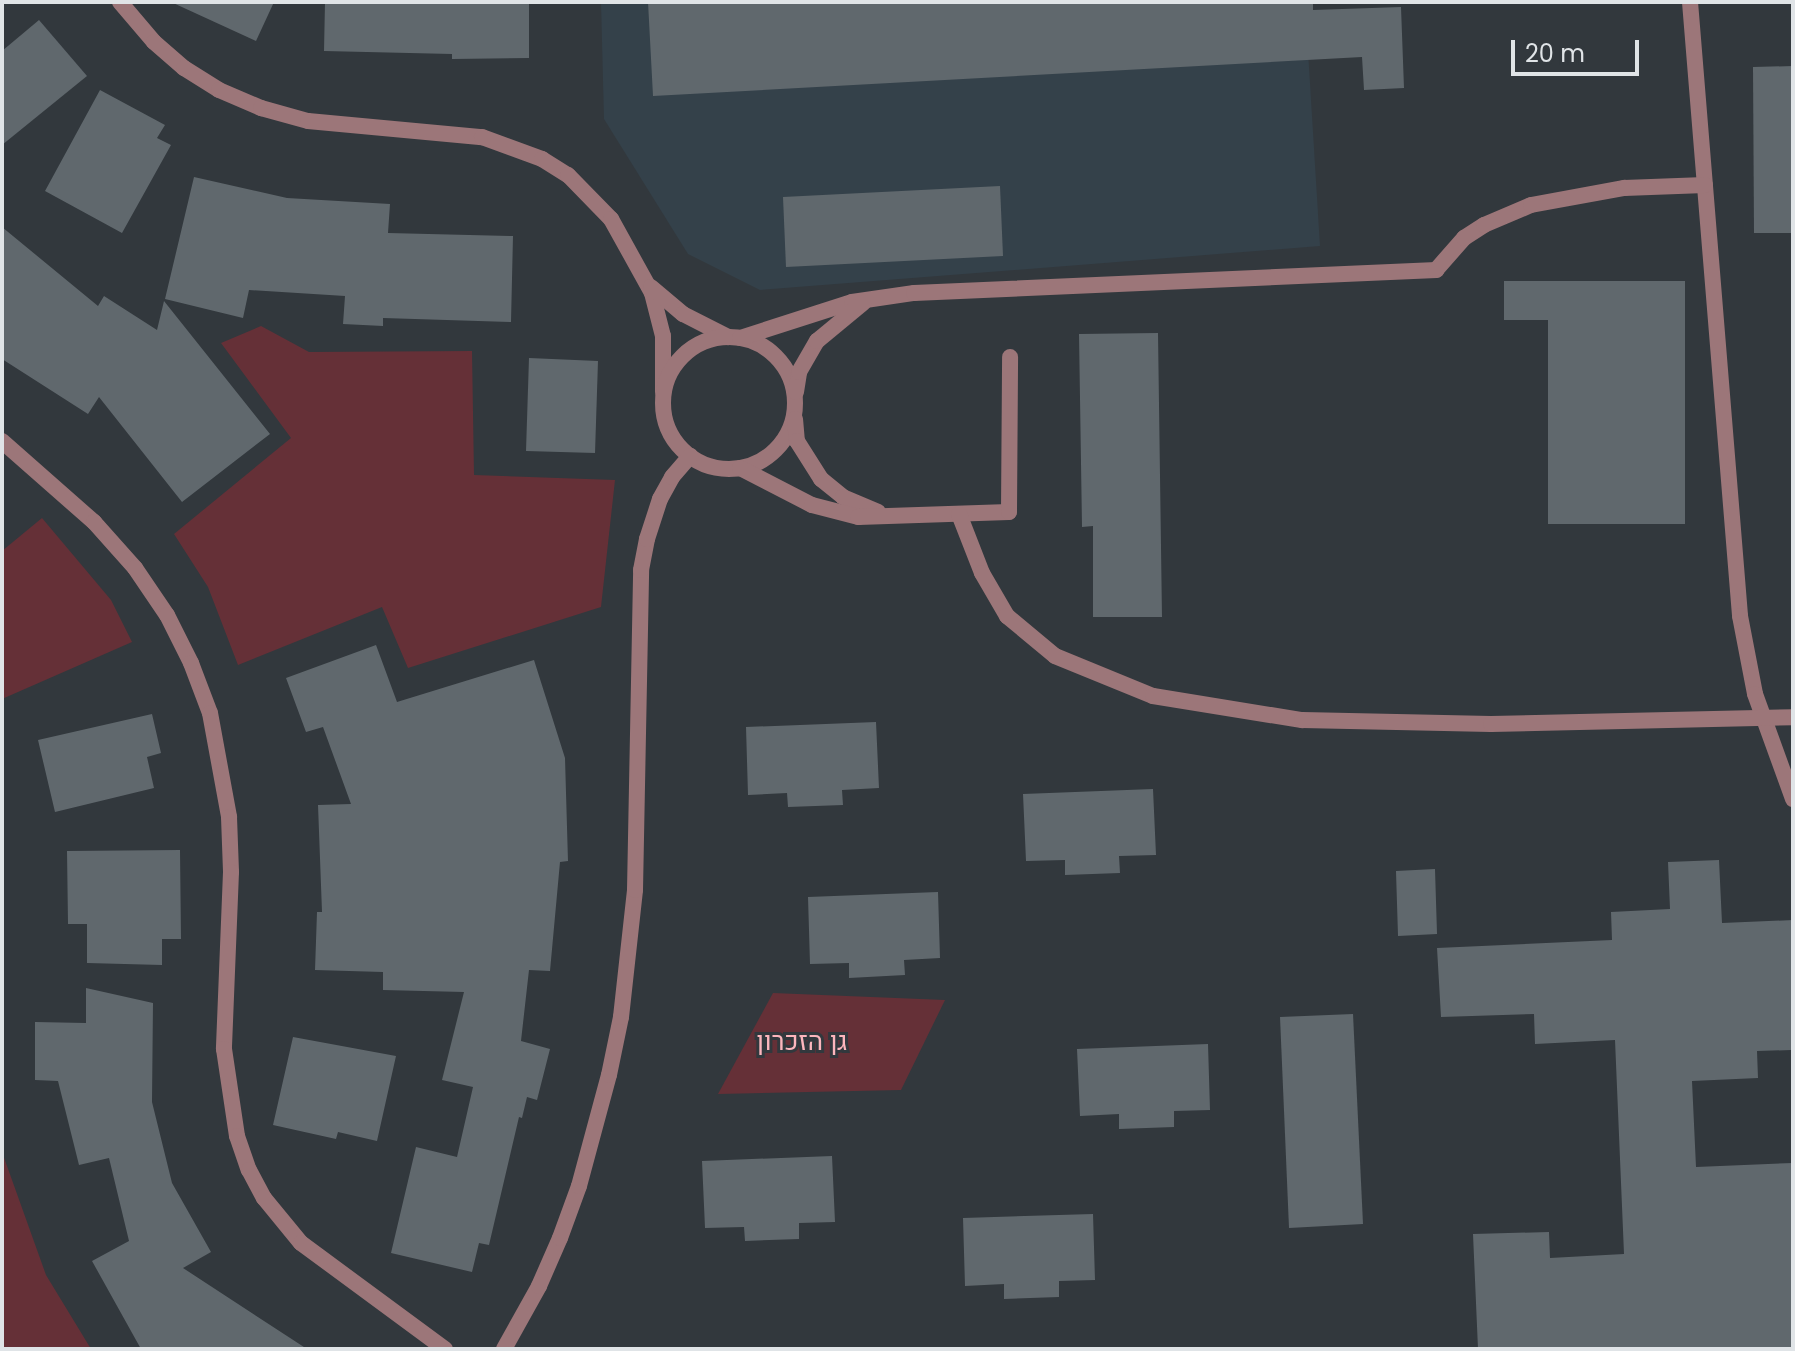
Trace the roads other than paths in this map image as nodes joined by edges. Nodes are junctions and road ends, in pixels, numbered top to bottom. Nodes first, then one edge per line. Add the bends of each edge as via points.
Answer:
1 (120, 2) edge
2 (1690, 2) edge
3 (1705, 185) junction
4 (647, 283) junction
5 (871, 298) junction
6 (734, 338) junction
7 (1010, 357) dead end
8 (663, 392) junction
9 (795, 408) junction
10 (2, 441) edge
11 (690, 456) junction
12 (740, 468) junction
13 (959, 514) junction
14 (895, 516) junction
15 (1793, 717) edge
16 (1762, 718) junction
17 (1793, 799) edge
18 (445, 1349) edge
19 (504, 1349) edge

1 - 4 street via 184,68 261,108 308,121 482,137 542,159 568,175 611,219
2 - 3 street
3 - 5 street via 1624,188 1531,205 1464,238 1436,270
3 - 16 street via 1740,616
4 - 6 street via 683,314
4 - 8 street via 663,336
5 - 6 street
5 - 9 street via 817,341 799,372
6 - 8 street via 698,344 682,356
6 - 9 street via 759,344 783,364
7 - 13 street via 1009,512
8 - 11 street via 669,434
9 - 12 street via 788,434 776,450
9 - 14 street via 797,441 821,479 855,503
10 - 18 street via 94,522 135,568 167,615 210,713 229,817 224,1049 231,1110 249,1170 264,1198 301,1243
11 - 12 street via 708,466
11 - 19 street via 660,499 641,570 635,890 609,1075 560,1238
12 - 14 street via 827,510 858,517
13 - 14 street
13 - 16 street via 982,573 1007,616 1055,656 1153,696 1302,720 1491,724
15 - 16 street
16 - 17 street

